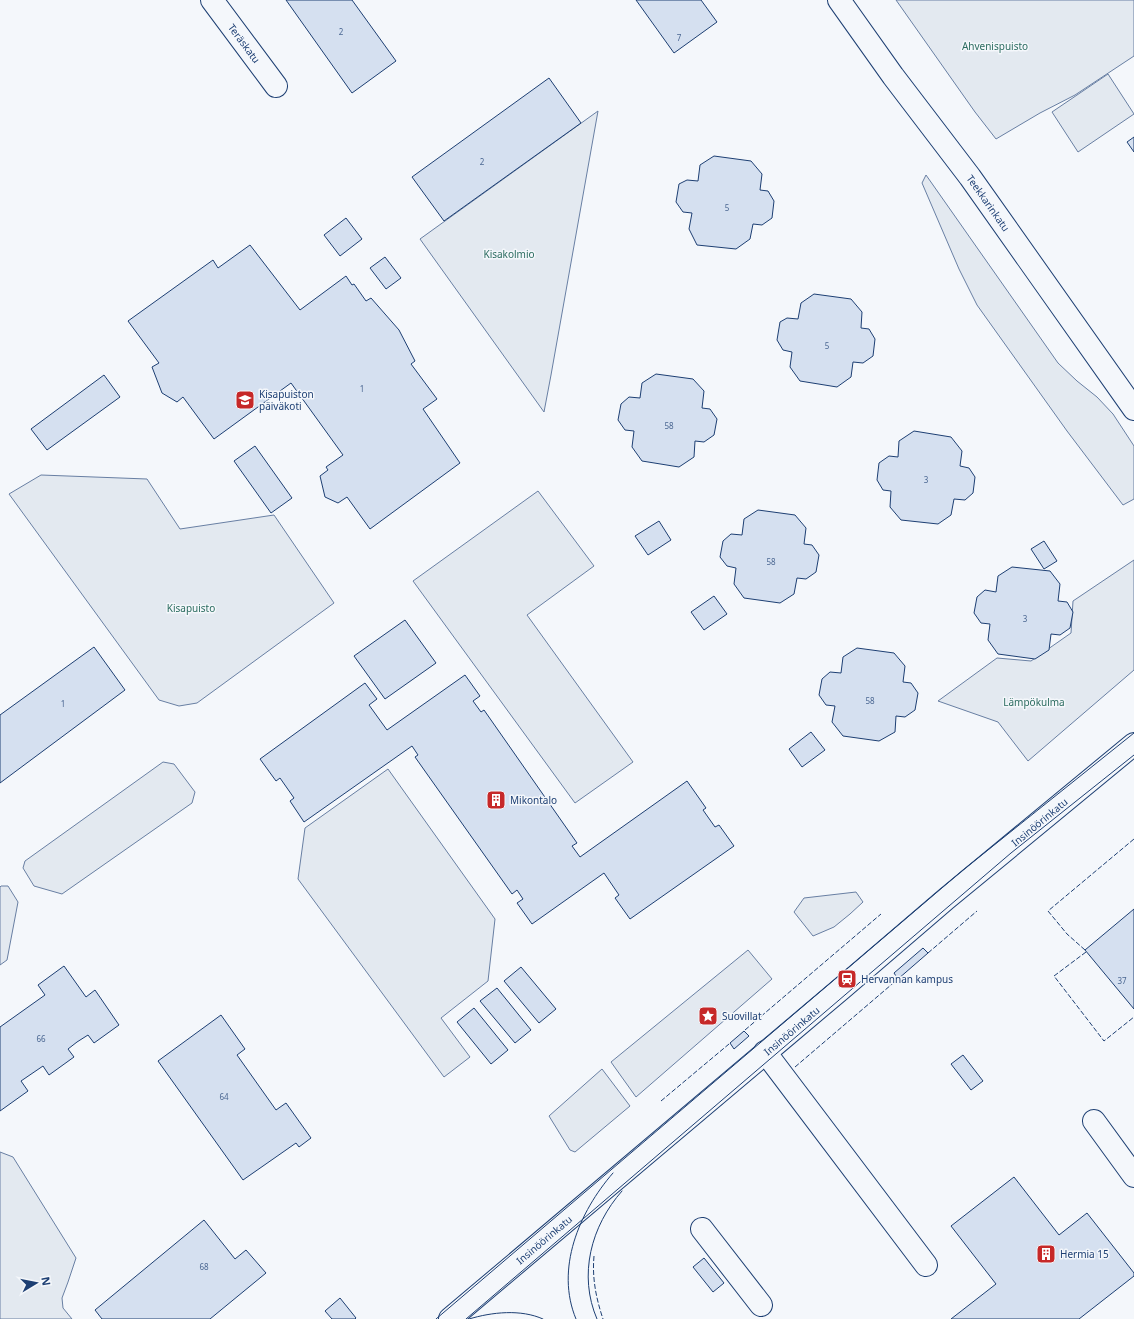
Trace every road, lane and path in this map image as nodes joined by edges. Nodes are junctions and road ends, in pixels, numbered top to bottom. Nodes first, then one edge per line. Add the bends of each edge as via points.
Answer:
1 (212, 0) edge
2 (839, 0) edge
3 (276, 86) dead end
4 (1134, 409) edge
5 (1134, 744) edge
6 (765, 1052) junction
7 (1094, 1120) dead end
8 (1134, 1176) edge
9 (702, 1229) dead end
10 (926, 1265) dead end
11 (762, 1305) dead end
12 (450, 1319) edge

1 - 3 street, Teräskatu
2 - 4 street, Teekkarinkatu via 970,177
5 - 6 street, Insinöörinkatu
6 - 10 street
6 - 12 street, Insinöörinkatu
7 - 8 street
9 - 11 street

